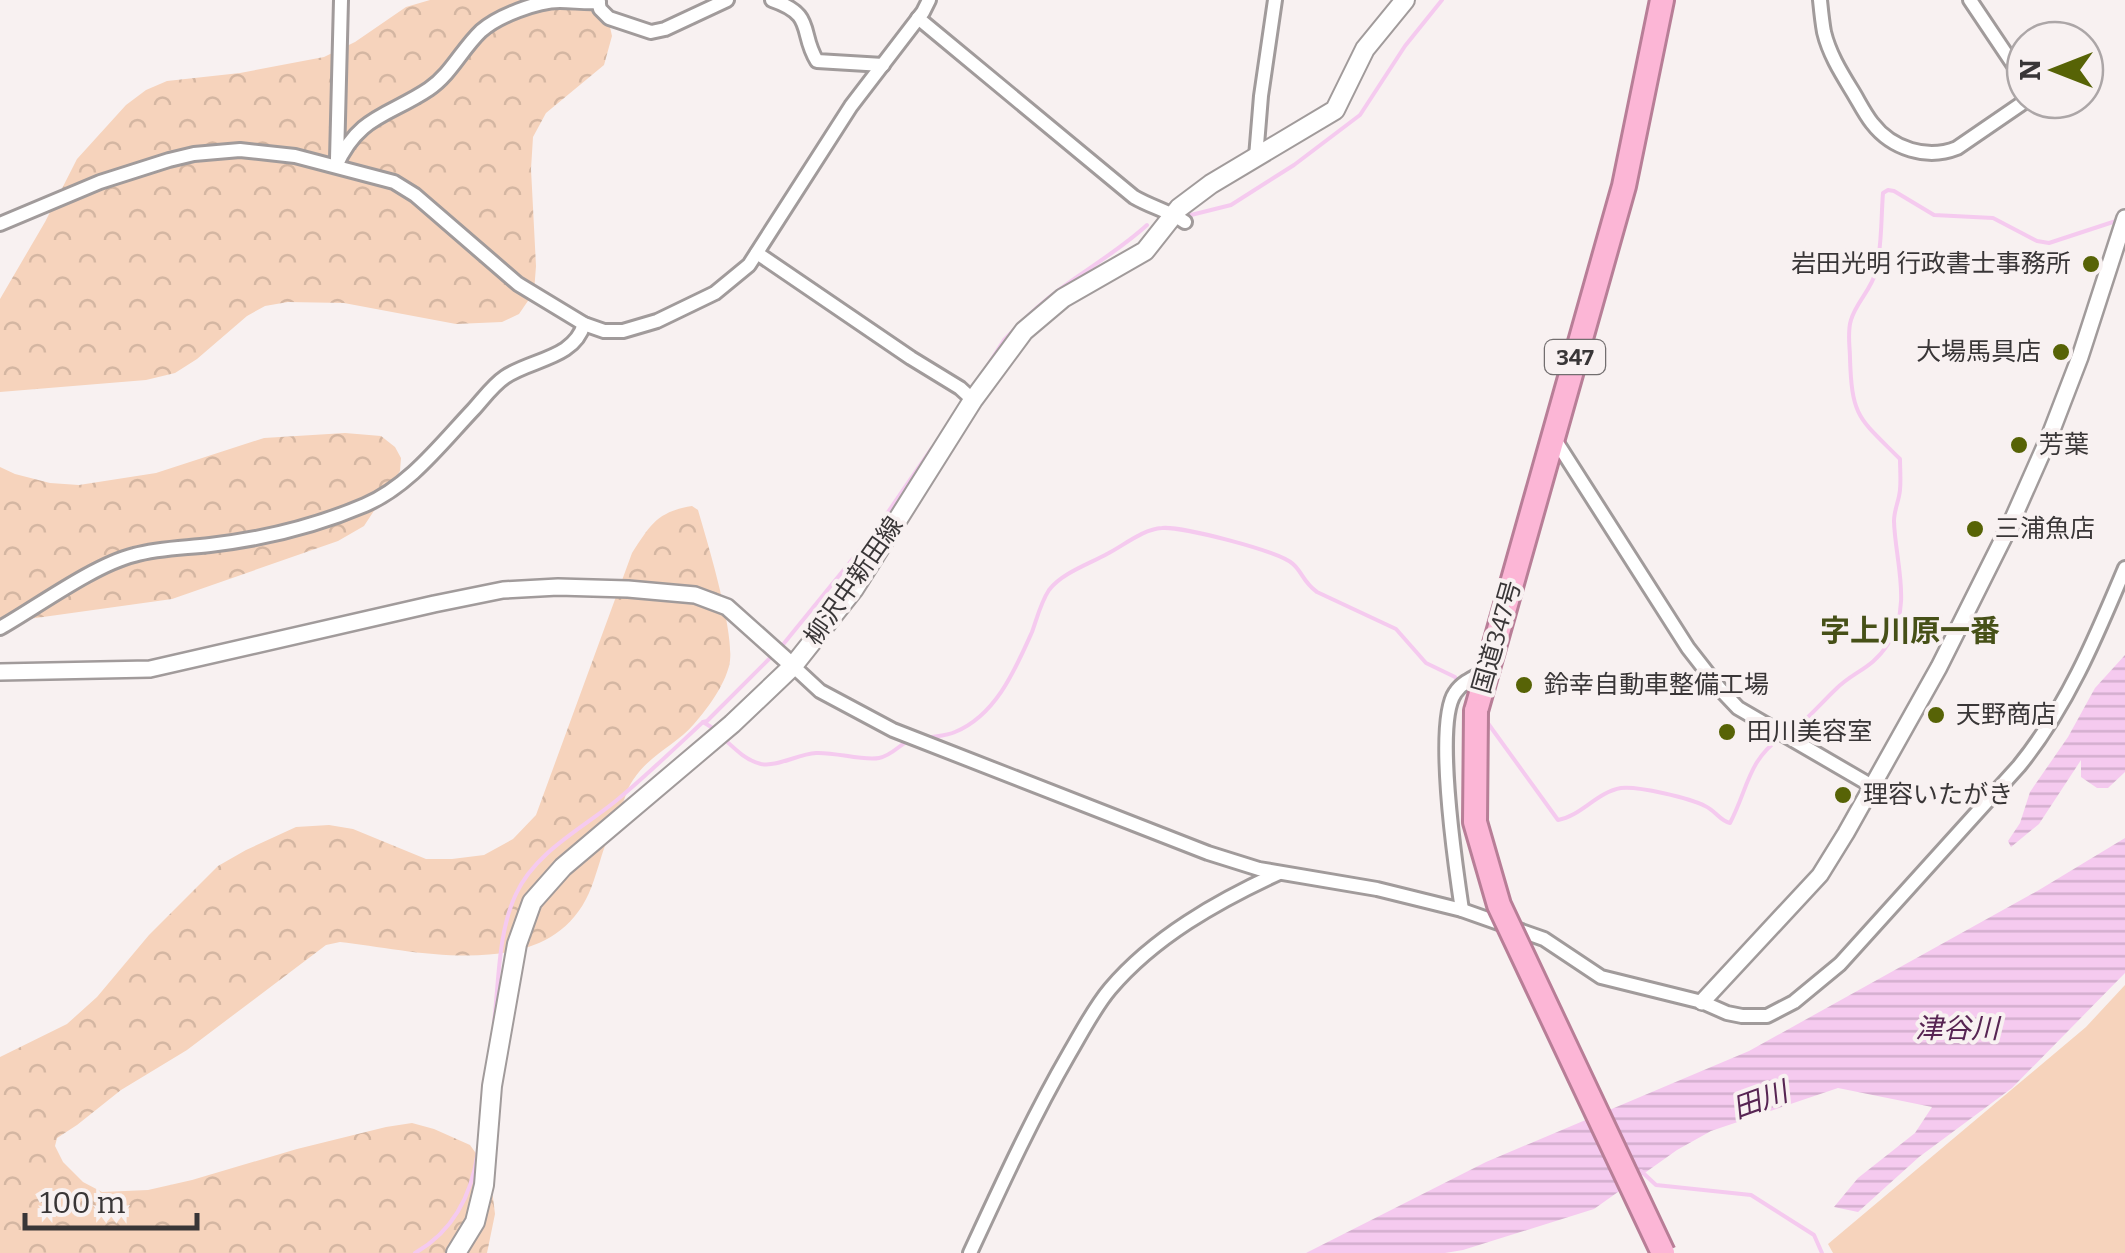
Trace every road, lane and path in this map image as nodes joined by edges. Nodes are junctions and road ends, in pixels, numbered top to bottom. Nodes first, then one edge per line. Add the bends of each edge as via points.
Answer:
1 (341, 0) edge
2 (727, 0) edge
3 (772, 0) edge
4 (929, 0) edge
5 (1275, 0) edge
6 (1406, 0) edge
7 (1662, 0) edge
8 (1820, 0) edge
9 (1970, 0) edge
10 (598, 1) edge
11 (918, 18) junction
12 (2005, 52) edge
13 (883, 65) junction
14 (2005, 115) edge
15 (1256, 156) junction
16 (336, 166) junction
17 (1179, 218) junction
18 (2125, 218) edge
19 (0, 224) edge
20 (757, 253) junction
21 (584, 324) junction
22 (973, 400) junction
23 (1552, 435) junction
24 (2125, 568) edge
25 (0, 628) edge
26 (788, 662) junction
27 (0, 672) edge
28 (1477, 675) junction
29 (1872, 786) junction
30 (1282, 872) junction
31 (1462, 910) junction
32 (1702, 1002) junction
33 (456, 1253) edge
34 (970, 1253) edge
35 (1663, 1253) edge

1 - 16 street
2 - 10 street via 651,32 609,18
3 - 13 street via 801,18 817,61
4 - 11 street
5 - 15 street
6 - 15 main road, 柳沢中新田線 via 1365,49 1335,110
7 - 23 highway, 国道347号 / 347 via 1624,186
8 - 14 street via 1837,66 1872,123 1906,149 1944,154
9 - 12 street
10 - 16 street via 542,2 496,21 437,83 365,125
11 - 13 street
11 - 17 street via 1134,197
13 - 20 street
15 - 17 main road, 柳沢中新田線 via 1179,208
16 - 19 street via 261,151 194,154 100,182
16 - 21 street via 415,195 518,284
17 - 22 main road, 柳沢中新田線 via 1145,251 1063,298 1024,331
18 - 29 street via 2050,435 1939,666
20 - 21 street via 715,293 657,322 623,331
20 - 22 street
21 - 25 street via 566,349 502,378 414,473 367,504 279,533 130,556
22 - 26 main road, 柳沢中新田線 via 854,590
23 - 28 highway, 国道347号 / 347
23 - 29 street via 1720,690 1738,708
24 - 32 street via 2043,737 1840,964 1766,1016 1742,1016
26 - 27 street via 727,607 695,595 558,587 503,590 150,669
26 - 30 street via 820,691 930,746 1208,853
26 - 33 main road, 柳沢中新田線 via 732,724 563,867 532,902 492,1086 484,1185 475,1222
28 - 31 street via 1454,694 1449,709 1451,828
28 - 35 highway, 国道347号 / 347, bridge via 1474,822 1499,906
29 - 32 street via 1820,875
30 - 31 street
30 - 34 street via 1186,922 1108,990 1039,1108
31 - 32 street via 1544,939 1601,977

